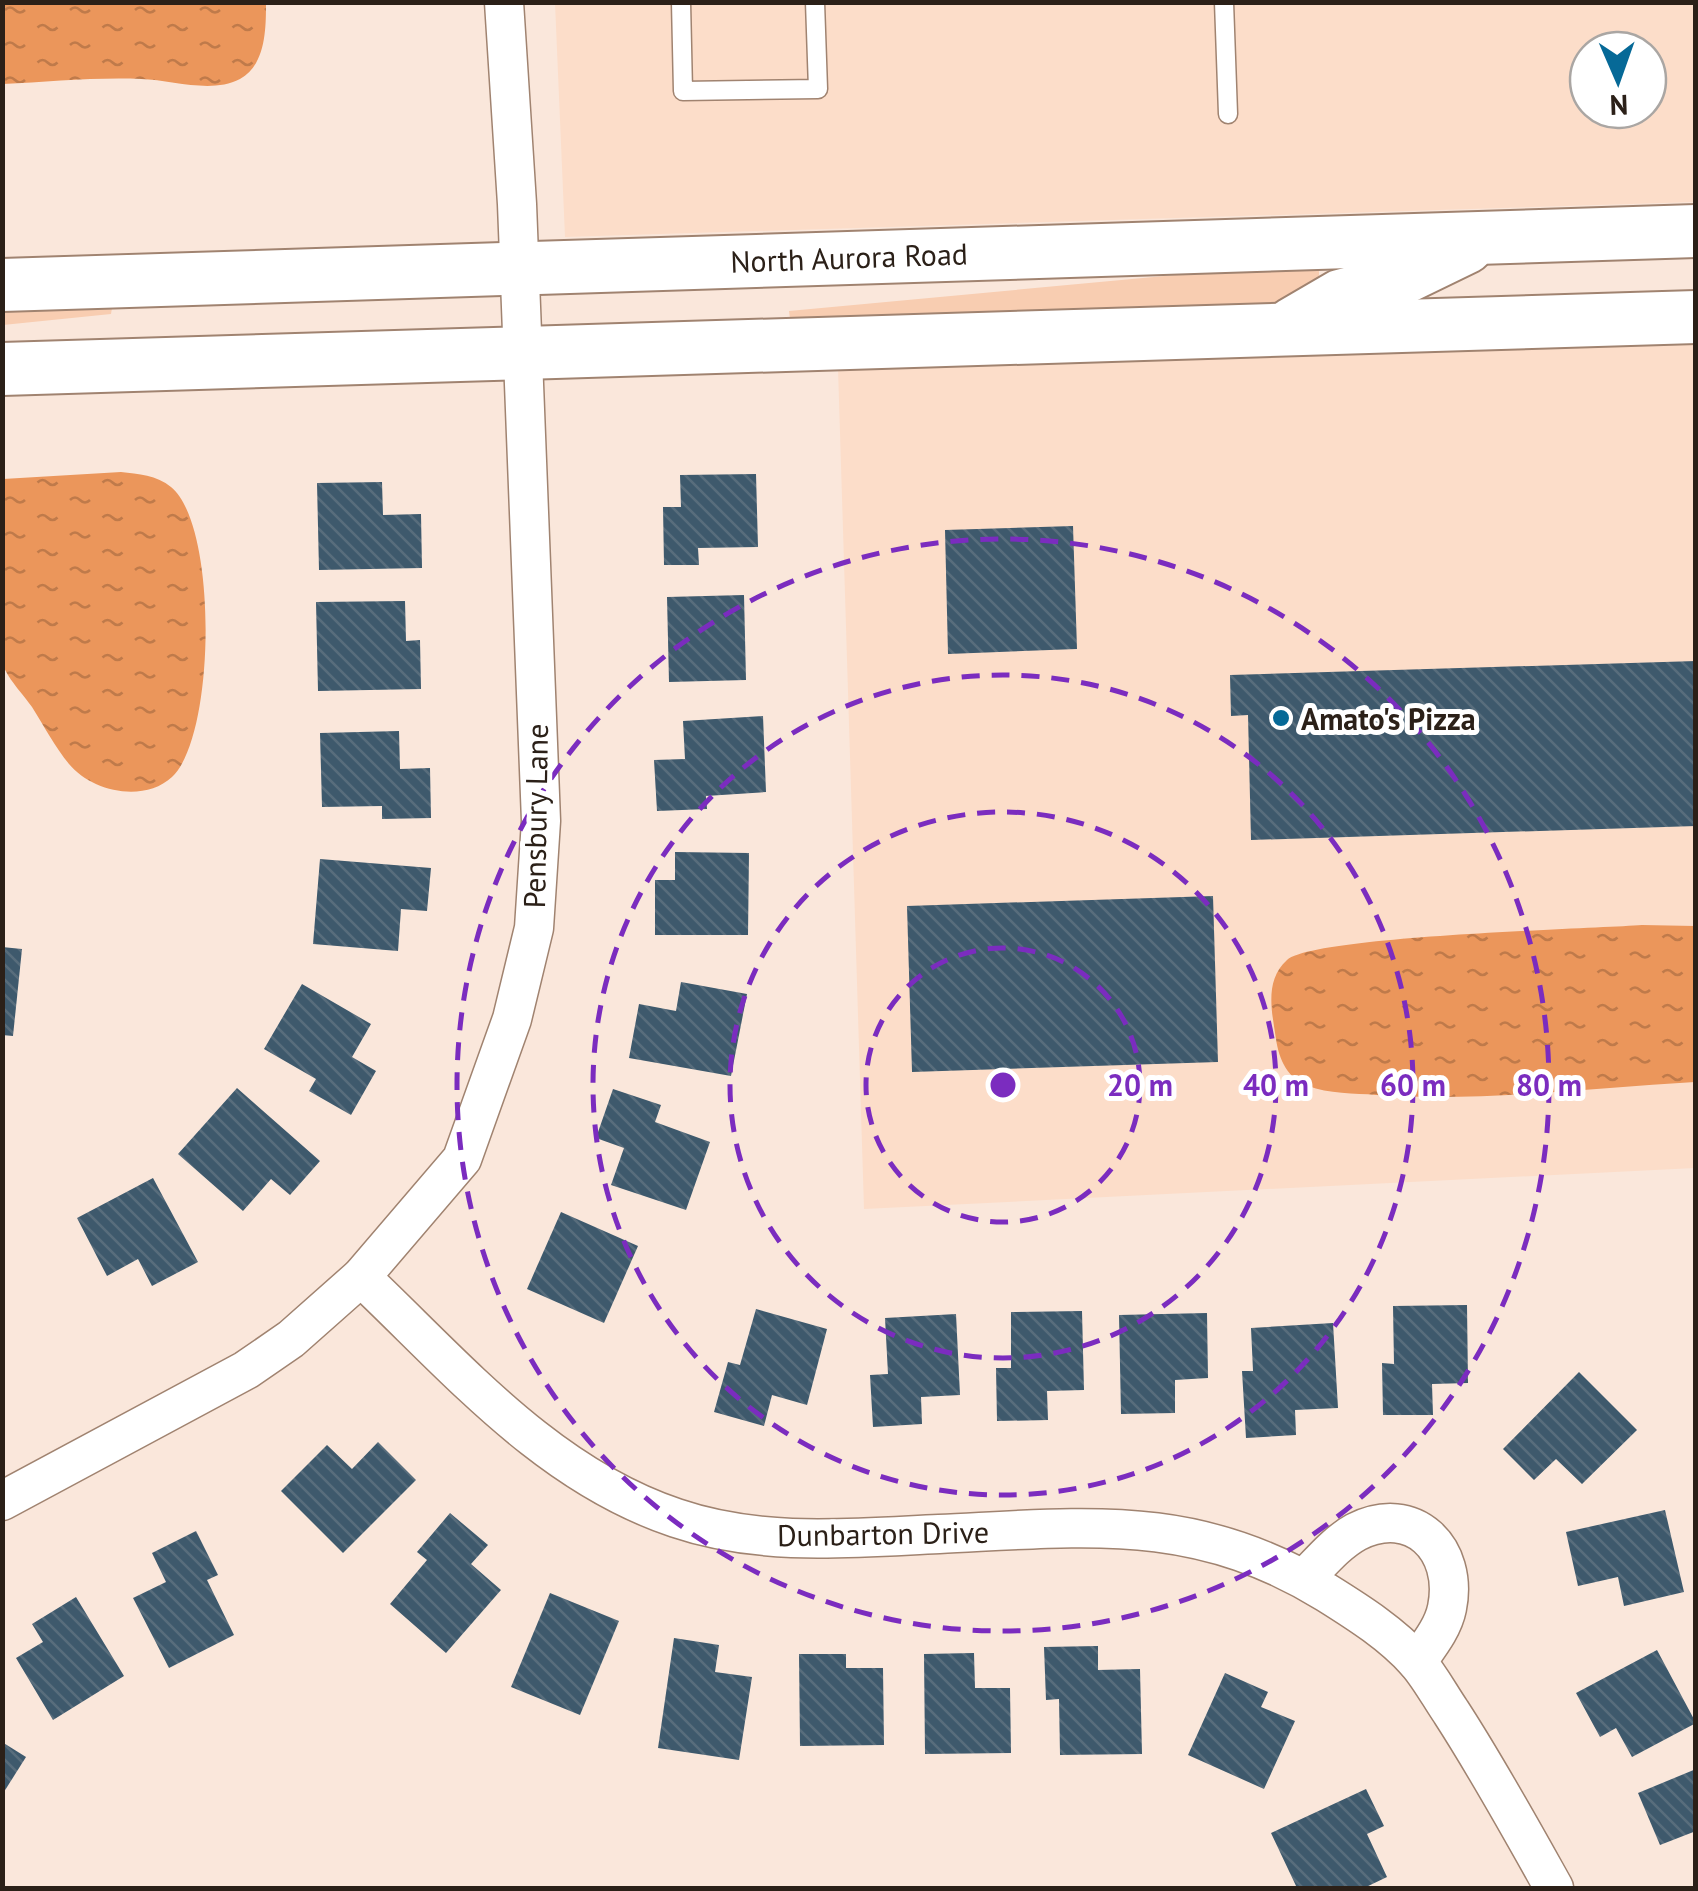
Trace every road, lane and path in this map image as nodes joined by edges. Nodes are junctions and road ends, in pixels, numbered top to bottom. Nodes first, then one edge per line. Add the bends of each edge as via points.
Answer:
1 (504, 2) edge
2 (680, 2) edge
3 (815, 2) edge
4 (1224, 2) edge
5 (1228, 114) dead end
6 (1696, 232) edge
7 (1486, 238) junction
8 (519, 267) junction
9 (2, 285) edge
10 (1696, 317) edge
11 (1283, 331) junction
12 (522, 353) junction
13 (2, 370) edge
14 (361, 1277) junction
15 (2, 1501) edge
16 (1304, 1579) junction
17 (1418, 1662) junction
18 (1554, 1888) edge

1 - 8 street, Pensbury Lane
2 - 3 lane via 683,91 818,89
4 - 5 lane
6 - 7 main road, North Aurora Road
7 - 8 main road, North Aurora Road
7 - 11 main road via 1397,281 1325,303
8 - 9 main road, North Aurora Road
8 - 12 street, Pensbury Lane
10 - 11 main road
11 - 12 main road
12 - 13 main road
12 - 14 street, Pensbury Lane via 541,820 534,928 512,1019 462,1159
14 - 15 street, Pensbury Lane via 246,1370
14 - 16 street, Dunbarton Drive via 508,1417 572,1468 675,1518 718,1530 818,1539 1103,1526 1222,1543
16 - 17 street, Dunbarton Drive via 1364,1616
16 - 17 street via 1353,1534 1376,1524 1396,1521 1434,1539 1447,1570 1447,1608
17 - 18 street, Dunbarton Drive

